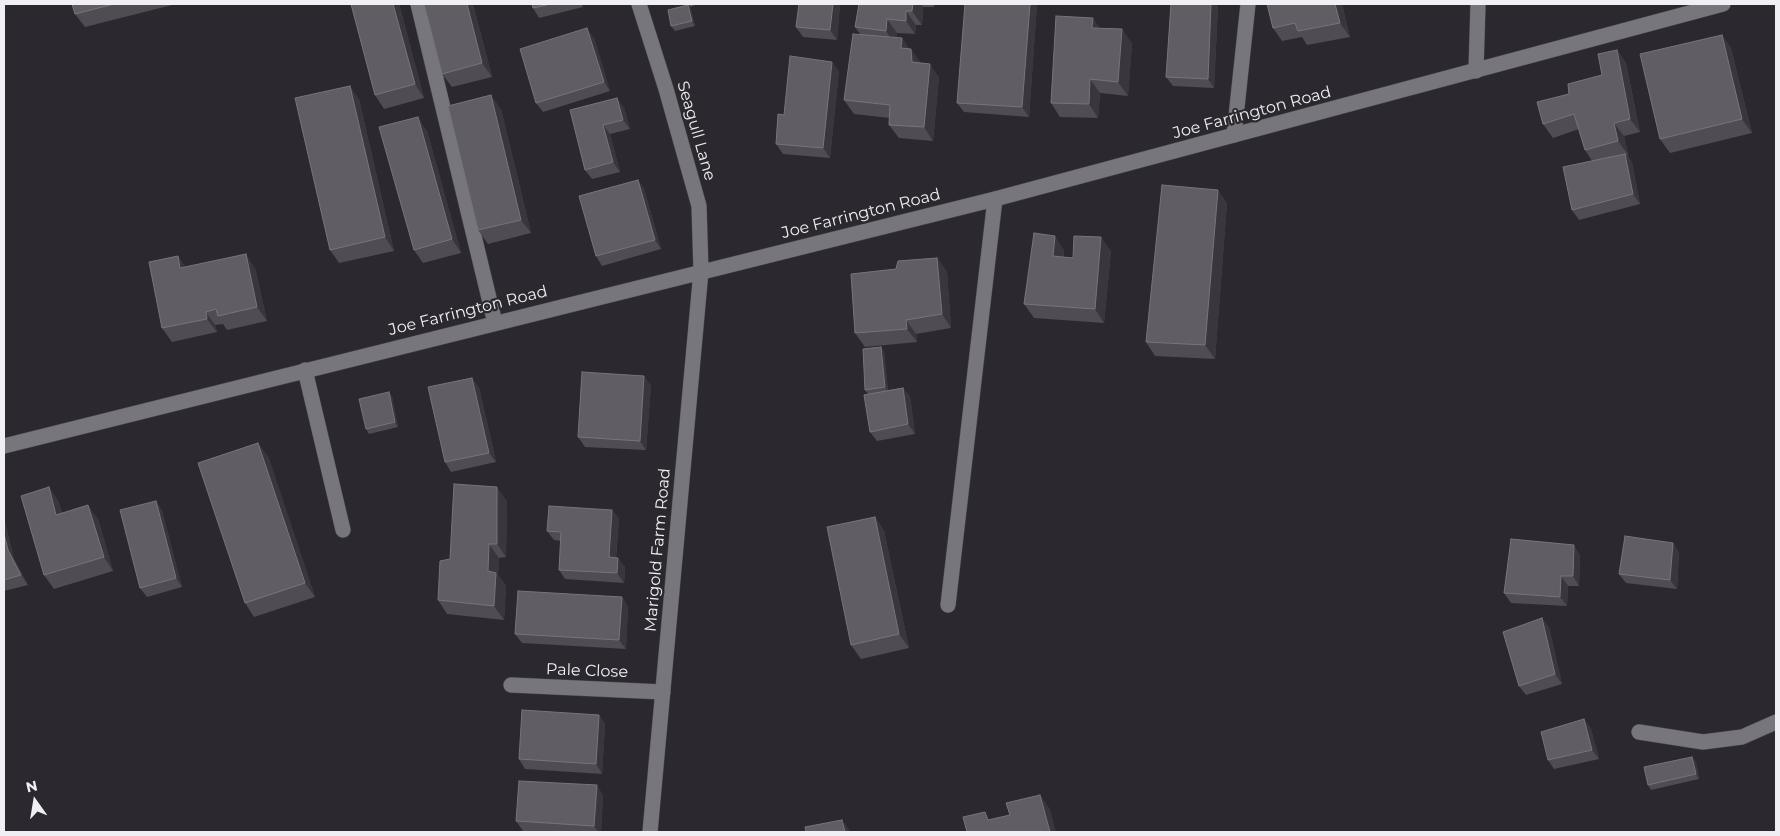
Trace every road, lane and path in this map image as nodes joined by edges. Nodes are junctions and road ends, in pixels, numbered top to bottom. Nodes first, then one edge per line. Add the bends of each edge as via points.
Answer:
1 (418, 4) edge
2 (639, 4) edge
3 (1248, 4) edge
4 (1478, 4) edge
5 (1723, 4) edge
6 (1476, 71) junction
7 (1234, 135) junction
8 (995, 199) junction
9 (701, 271) junction
10 (495, 322) junction
11 (305, 370) junction
12 (4, 446) edge
13 (343, 530) dead end
14 (948, 605) dead end
15 (510, 685) dead end
16 (663, 692) junction
17 (1776, 722) edge
18 (1639, 732) dead end
19 (650, 832) edge

1 - 10 main road
2 - 9 main road, Seagull Lane via 700,206
3 - 7 main road
4 - 6 main road
5 - 6 main road, Joe Farrington Road
6 - 7 main road, Joe Farrington Road
7 - 8 main road, Joe Farrington Road
8 - 9 main road, Joe Farrington Road
8 - 14 main road
9 - 10 main road, Joe Farrington Road
9 - 16 main road, Marigold Farm Road
10 - 11 main road, Joe Farrington Road
11 - 12 main road, Joe Farrington Road
11 - 13 main road
15 - 16 main road, Pale Close
16 - 19 main road, Marigold Farm Road
17 - 18 main road via 1742,737 1703,742

